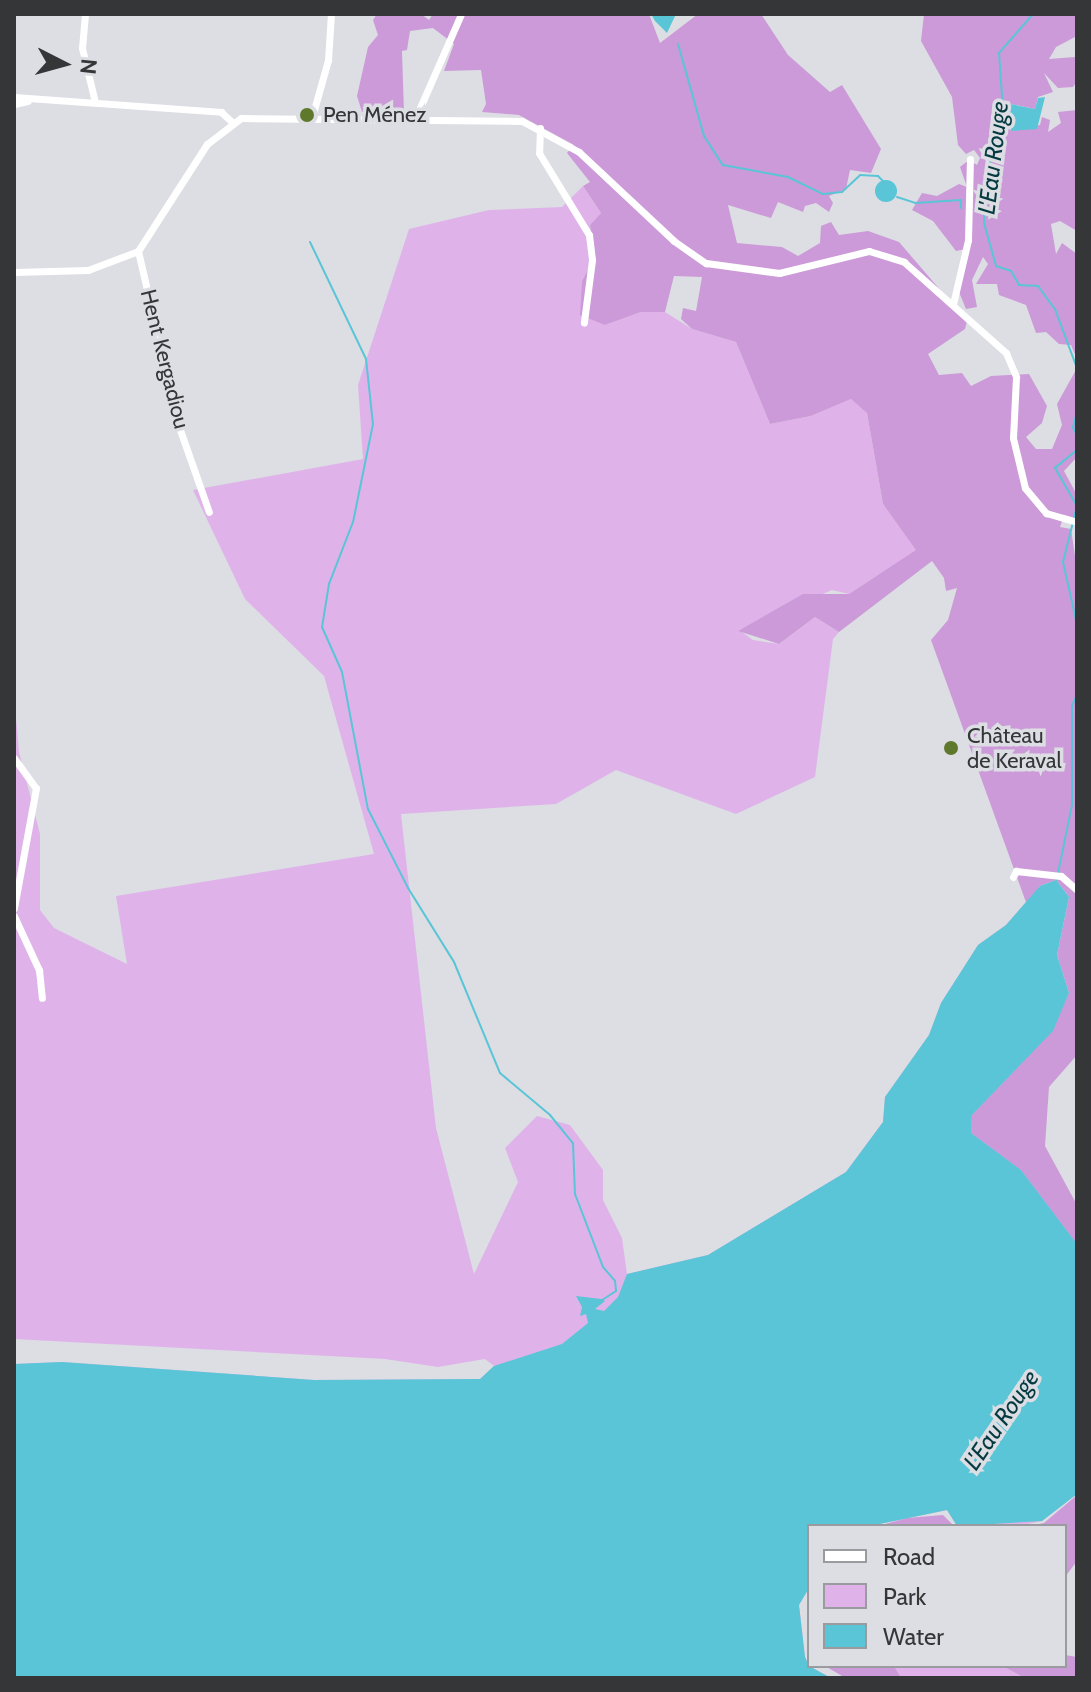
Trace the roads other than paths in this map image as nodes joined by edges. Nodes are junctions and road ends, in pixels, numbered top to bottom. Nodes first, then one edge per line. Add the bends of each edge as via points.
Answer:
1 (85, 14) edge
2 (331, 14) edge
3 (461, 14) edge
4 (14, 97) edge
5 (30, 100) junction
6 (95, 102) junction
7 (14, 104) edge
8 (312, 117) junction
9 (415, 119) junction
10 (232, 122) junction
11 (540, 128) junction
12 (970, 159) dead end
13 (138, 251) junction
14 (14, 272) edge
15 (953, 304) junction
16 (584, 322) dead end
17 (209, 512) dead end
18 (1072, 522) edge
19 (14, 758) edge
20 (1013, 877) dead end
21 (1077, 890) edge
22 (14, 908) edge
23 (14, 916) edge
24 (42, 998) dead end

1 - 6 street via 82,48
2 - 8 street via 328,60
3 - 9 street
4 - 5 street
5 - 6 street
5 - 7 street
6 - 10 street via 221,112
8 - 9 street
8 - 10 street via 260,115
9 - 11 street via 501,118
10 - 13 street via 207,144
11 - 15 street via 579,152 701,261 736,271 779,273 859,252 880,252 904,262
11 - 16 street via 539,153 589,235 592,260
12 - 15 street via 968,240
13 - 14 street via 88,270
13 - 17 street, Hent Kergadiou via 179,427
15 - 18 street via 992,336 1010,361 1016,389 1013,438 1025,488 1039,507
19 - 22 street via 36,788
20 - 21 street via 1016,871 1061,876
23 - 24 street via 39,970

